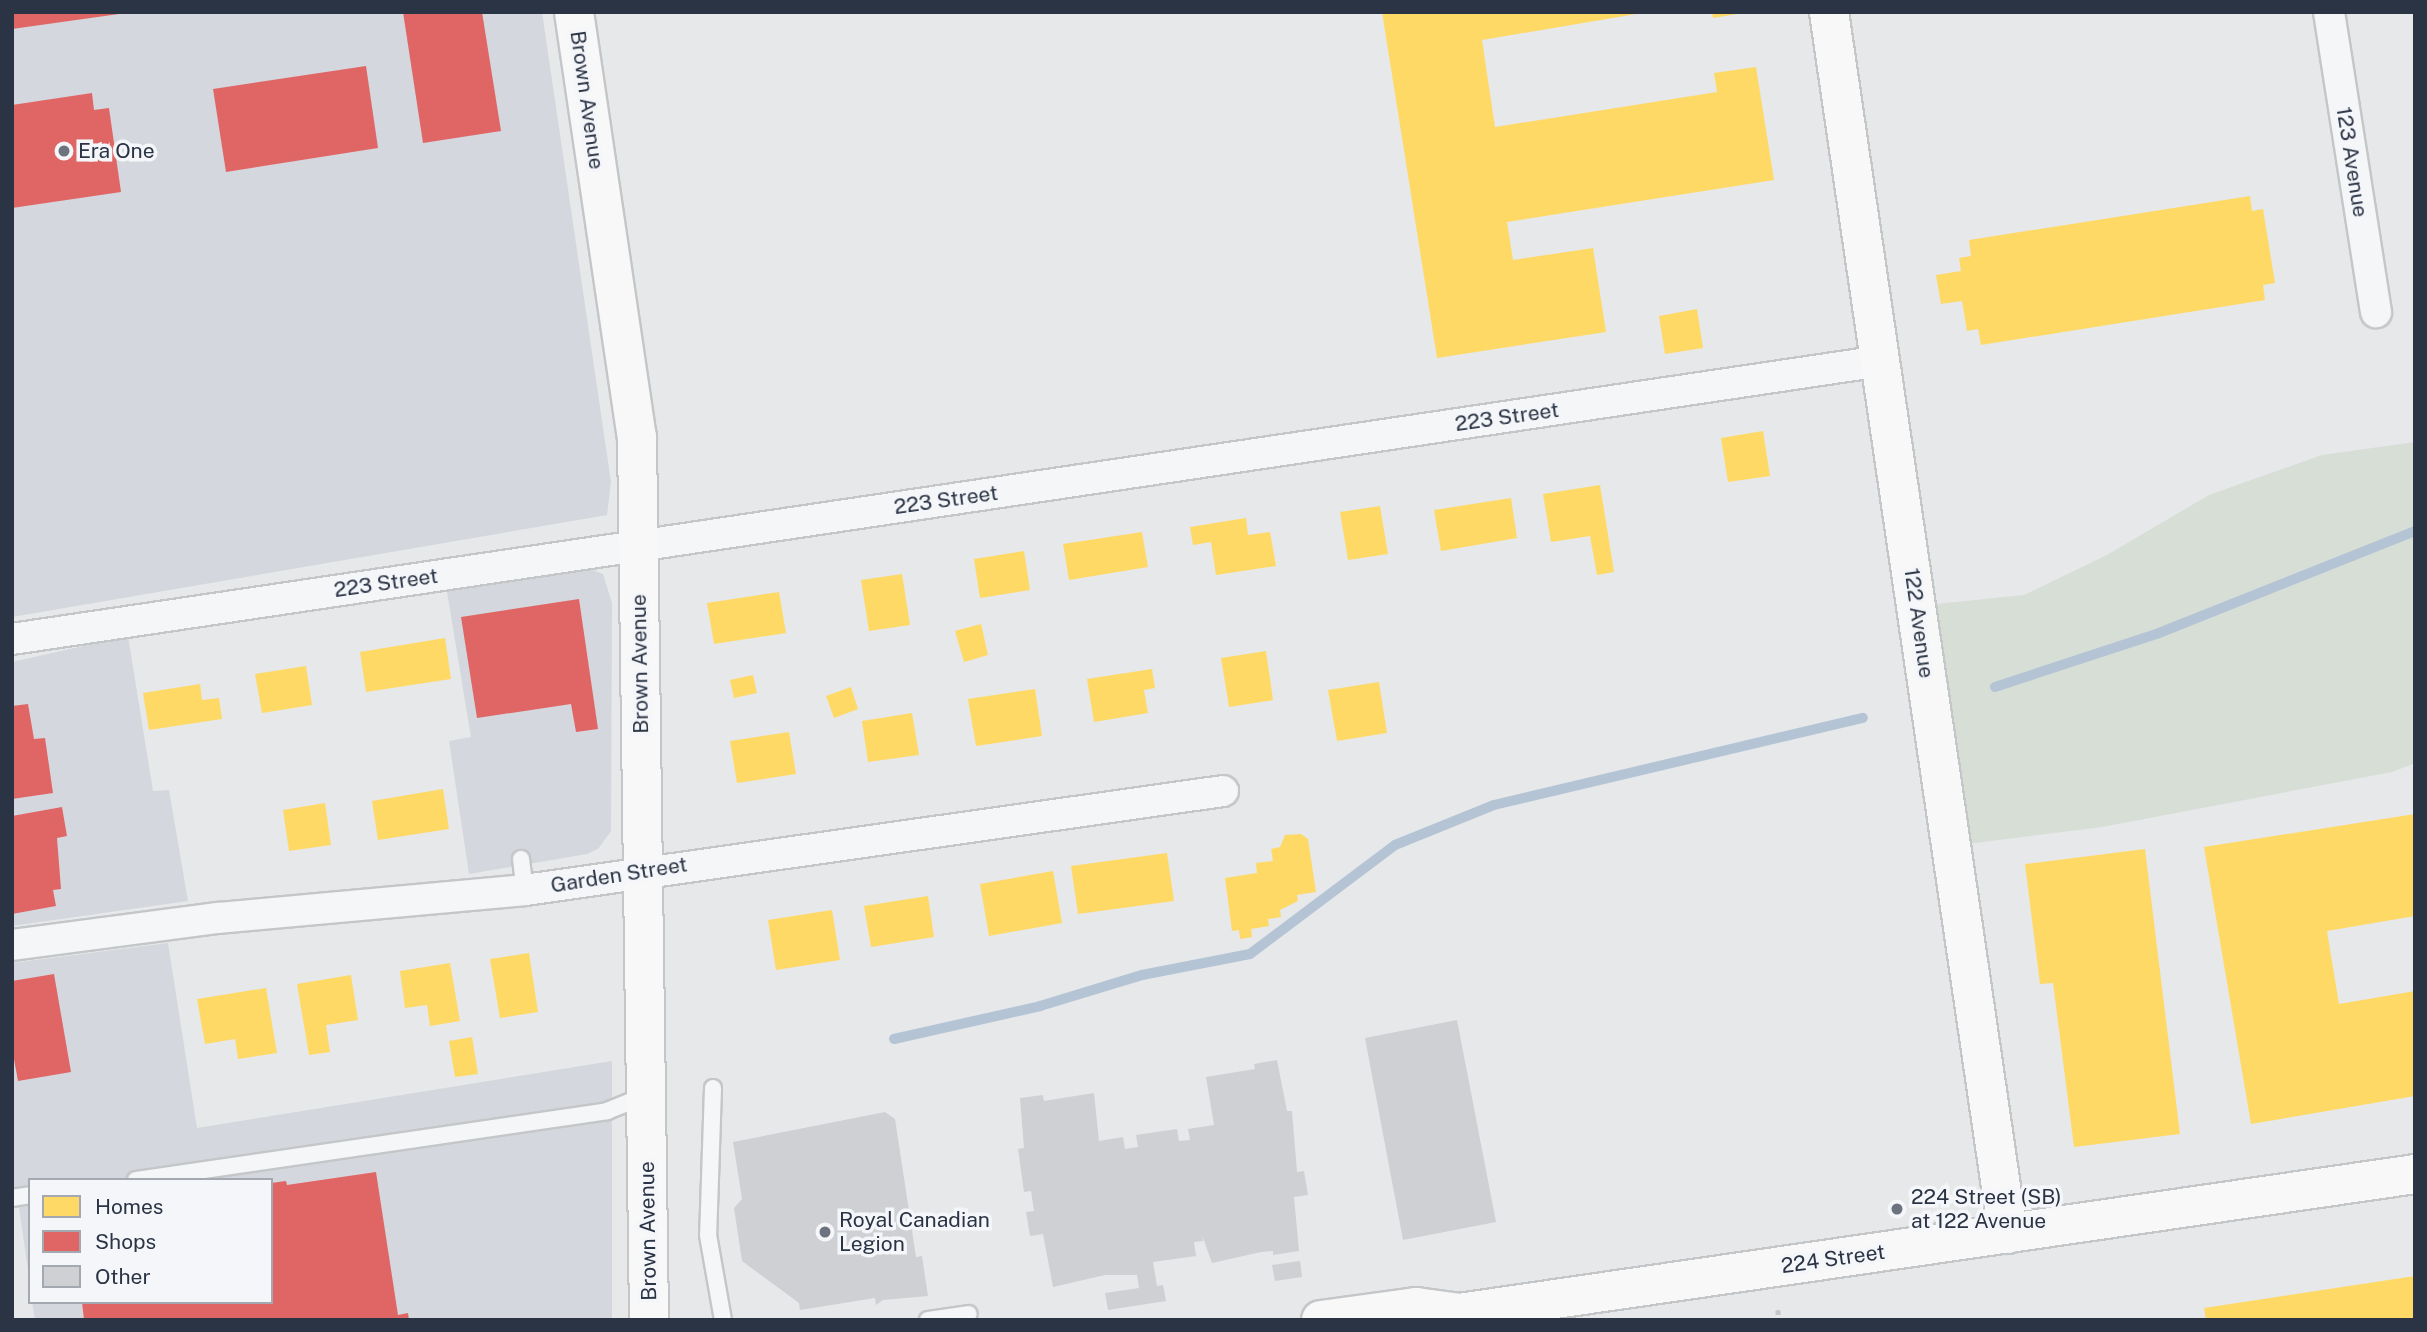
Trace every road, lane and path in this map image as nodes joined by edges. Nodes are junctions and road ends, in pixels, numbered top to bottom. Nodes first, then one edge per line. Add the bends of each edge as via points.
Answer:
1 (574, 12) edge
2 (1829, 12) edge
3 (2329, 12) edge
4 (2376, 312) dead end
5 (1881, 361) junction
6 (639, 545) junction
7 (12, 639) edge
8 (1223, 791) dead end
9 (521, 859) dead end
10 (642, 870) junction
11 (525, 890) junction
12 (12, 945) edge
13 (713, 1088) dead end
14 (647, 1095) junction
15 (2415, 1174) edge
16 (150, 1178) edge
17 (2008, 1234) junction
18 (1778, 1310) dead end
19 (969, 1314) dead end
20 (1454, 1316) edge
21 (649, 1320) edge
22 (723, 1320) edge
23 (928, 1320) edge
24 (1321, 1320) edge
25 (1779, 1320) edge

1 - 6 street, Brown Avenue via 637,437
2 - 5 street, 122 Avenue
3 - 4 street, 123 Avenue
5 - 6 street, 223 Street
5 - 17 street, 122 Avenue
6 - 7 street, 223 Street
6 - 10 street, Brown Avenue
8 - 10 street, Garden Street
9 - 11 lane
10 - 11 street, Garden Street
10 - 14 street, Brown Avenue
11 - 12 street, Garden Street via 218,918
13 - 22 lane via 708,1235
14 - 16 lane via 607,1111
14 - 21 street, Brown Avenue
15 - 17 street, 224 Street
17 - 20 street, 224 Street
18 - 25 path
19 - 23 lane
20 - 24 street, 224 Street via 1416,1307

